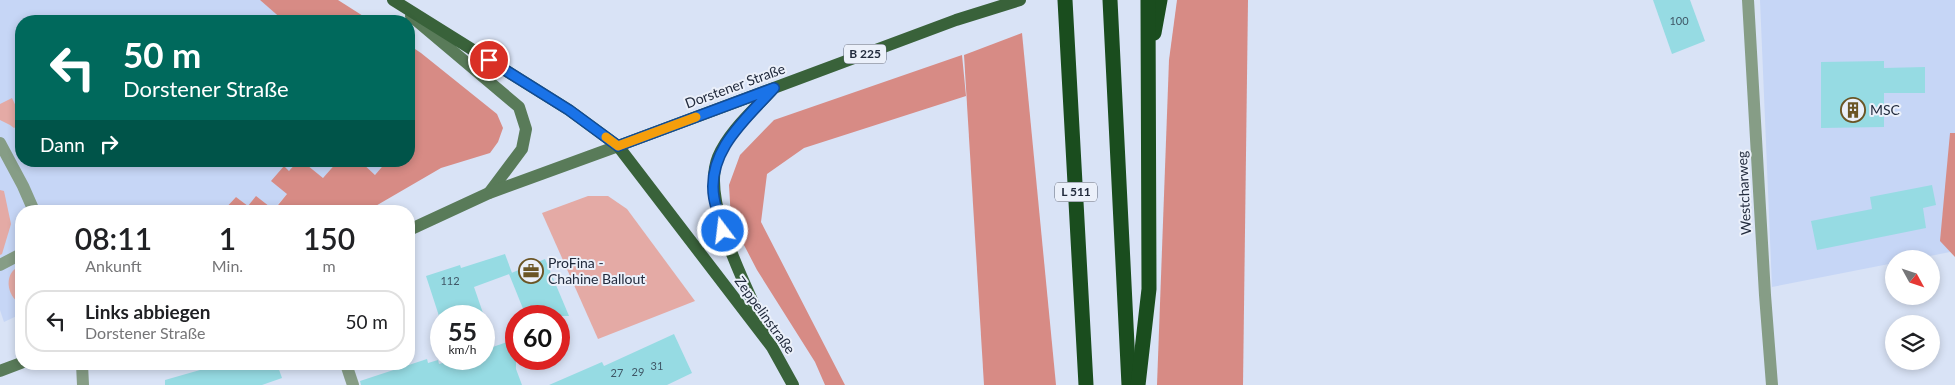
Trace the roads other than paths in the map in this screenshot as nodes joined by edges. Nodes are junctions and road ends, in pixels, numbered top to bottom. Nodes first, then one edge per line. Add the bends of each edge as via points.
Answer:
1 (393, 0) edge
2 (1020, 0) edge
3 (1065, 0) edge
4 (1110, 0) edge
5 (1148, 0) edge
6 (1160, 0) edge
7 (1748, 0) edge
8 (411, 15) edge
9 (415, 19) edge
10 (1148, 59) junction
11 (774, 88) junction
12 (0, 142) edge
13 (618, 146) junction
14 (490, 194) junction
15 (32, 205) edge
16 (415, 227) edge
17 (15, 257) edge
18 (0, 265) edge
19 (772, 347) junction
20 (15, 365) edge
21 (82, 370) edge
22 (348, 370) edge
23 (0, 371) edge
24 (83, 385) edge
25 (353, 385) edge
26 (794, 385) edge
27 (1086, 385) edge
28 (1130, 385) edge
29 (1138, 385) edge
30 (1772, 385) edge

1 - 8 main road
1 - 13 main road, Zeppelinstraße via 569,110
2 - 11 main road, Dorstener Straße / B 225 via 956,20
3 - 27 highway, L 511
4 - 28 highway
5 - 10 highway
6 - 10 highway
7 - 30 street, Westcharweg
9 - 14 main road via 519,107 526,129 522,149
10 - 29 highway via 1149,289
11 - 13 main road, Dorstener Straße / B 225
11 - 19 main road, B 225 via 728,139 714,174 714,196 723,231
12 - 15 street
13 - 14 main road, Dorstener Straße
13 - 19 main road, Zeppelinstraße
14 - 16 main road, Dorstener Straße
17 - 18 street
19 - 26 main road, Zeppelinstraße
20 - 23 main road
21 - 24 street
22 - 25 street

